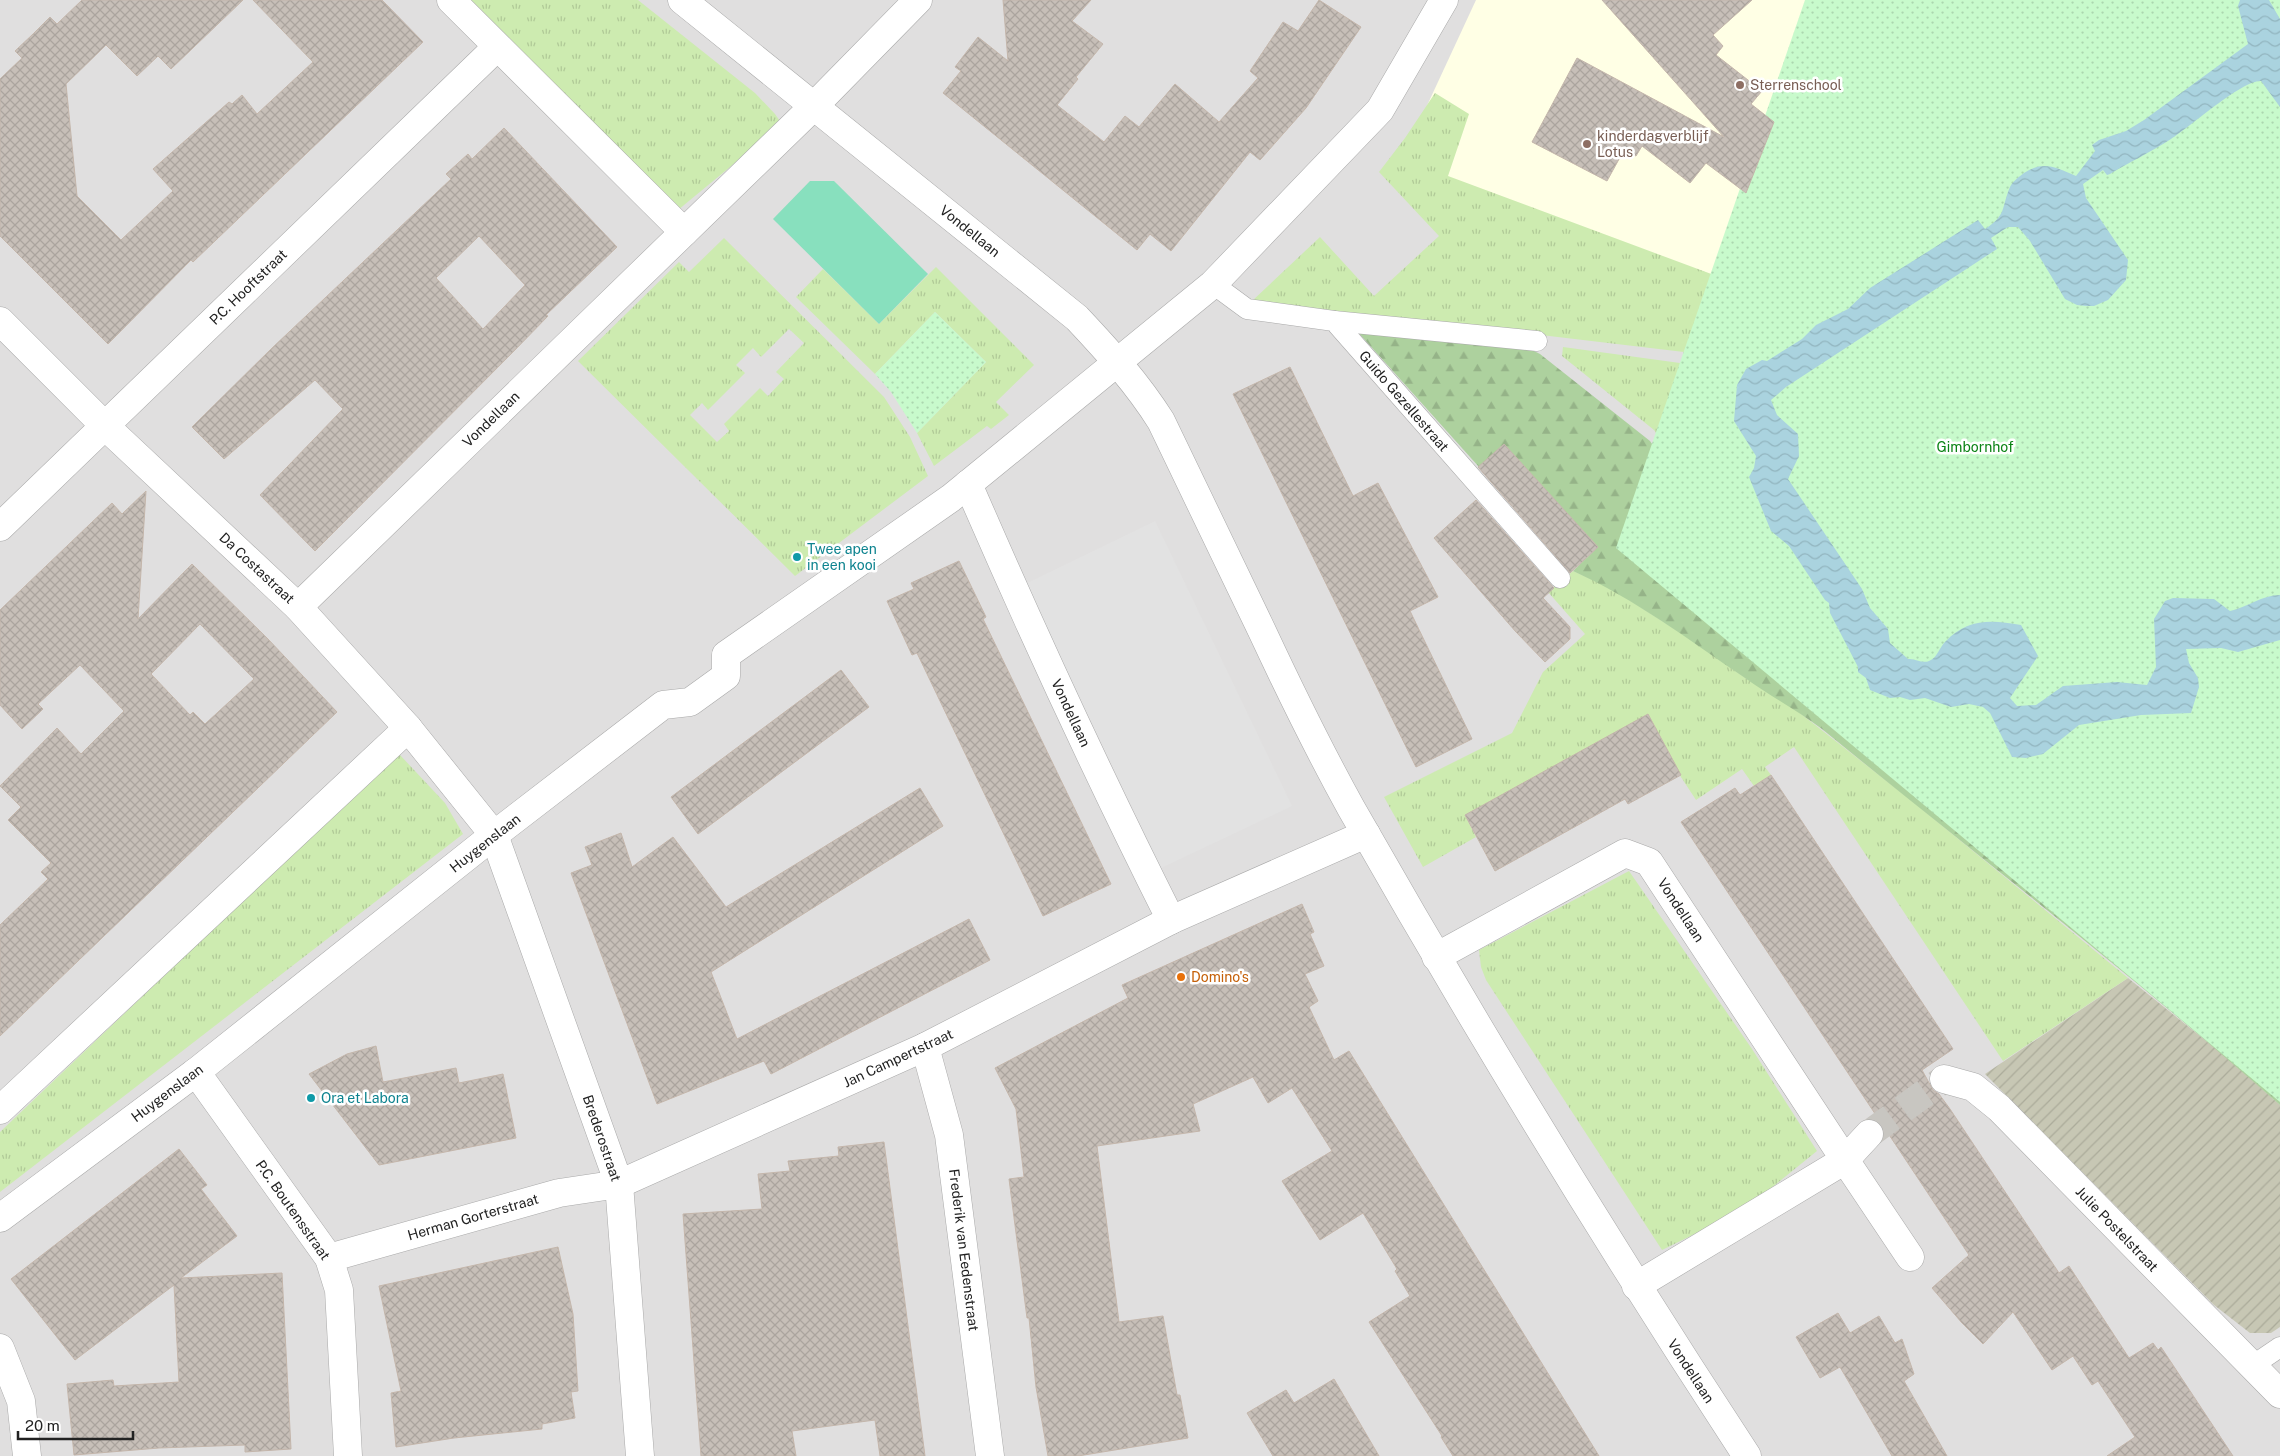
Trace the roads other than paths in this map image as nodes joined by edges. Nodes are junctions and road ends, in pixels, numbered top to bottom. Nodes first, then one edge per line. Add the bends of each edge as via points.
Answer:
1 (451, 0) edge
2 (682, 0) edge
3 (918, 0) edge
4 (1444, 0) edge
5 (497, 47) junction
6 (815, 106) junction
7 (684, 232) junction
8 (1213, 284) junction
9 (0, 321) edge
10 (1334, 321) junction
11 (1538, 341) dead end
12 (1119, 363) junction
13 (104, 425) junction
14 (968, 484) junction
15 (0, 527) edge
16 (1560, 578) dead end
17 (298, 607) junction
18 (408, 728) junction
19 (1366, 834) junction
20 (494, 835) junction
21 (1171, 920) junction
22 (1436, 957) junction
23 (925, 1047) junction
24 (196, 1072) junction
25 (1944, 1080) dead end
26 (0, 1110) edge
27 (1869, 1134) tunnel mouth
28 (1845, 1160) junction
29 (619, 1184) junction
30 (0, 1218) edge
31 (1910, 1257) dead end
32 (329, 1258) junction
33 (1636, 1286) junction
34 (2280, 1347) edge
35 (0, 1348) edge
36 (2252, 1366) junction
37 (2280, 1394) edge
38 (26, 1456) edge
39 (348, 1456) edge
40 (640, 1456) edge
41 (990, 1456) edge
42 (1747, 1456) edge

1 - 5 street
2 - 6 street, Vondellaan
3 - 6 street
4 - 8 street via 1380,110
5 - 7 street
5 - 13 street, P.C. Hooftstraat
6 - 7 street, Vondellaan
6 - 12 street, Vondellaan via 1077,318
7 - 17 street, Vondellaan
8 - 10 lane via 1247,309
8 - 12 street
9 - 13 street, Da Costastraat
10 - 11 lane
10 - 16 lane, Guido Gezellestraat
12 - 14 street
12 - 19 street, Vondellaan via 1161,421 1300,710
13 - 15 street, P.C. Hooftstraat
13 - 17 street, Da Costastraat
14 - 20 street, Huygenslaan via 726,655 726,676 690,702 662,705
14 - 21 street, Vondellaan via 1032,631
17 - 18 street, Da Costastraat
18 - 20 street, Da Costastraat
18 - 26 street
19 - 21 street
19 - 22 street, Vondellaan
20 - 24 street, Huygenslaan
20 - 29 street, Brederostraat
21 - 23 street, Jan Campertstraat
22 - 28 street, Vondellaan via 1625,853 1649,862
22 - 33 street, Vondellaan
23 - 29 street, Jan Campertstraat
23 - 41 street, Frederik van Eedenstraat via 949,1135
24 - 30 street, Huygenslaan
24 - 32 street, P.C. Boutensstraat
25 - 36 street, Julie Postelstraat via 1973,1086 1999,1108
27 - 28 street
28 - 31 street, Vondellaan
28 - 33 street
29 - 32 street, Herman Gorterstraat via 558,1193
29 - 40 street, Brederostraat
32 - 39 street, P.C. Boutensstraat via 339,1290
33 - 42 street, Vondellaan
34 - 36 lane
35 - 38 street via 21,1401
36 - 37 street, Julie Postelstraat

